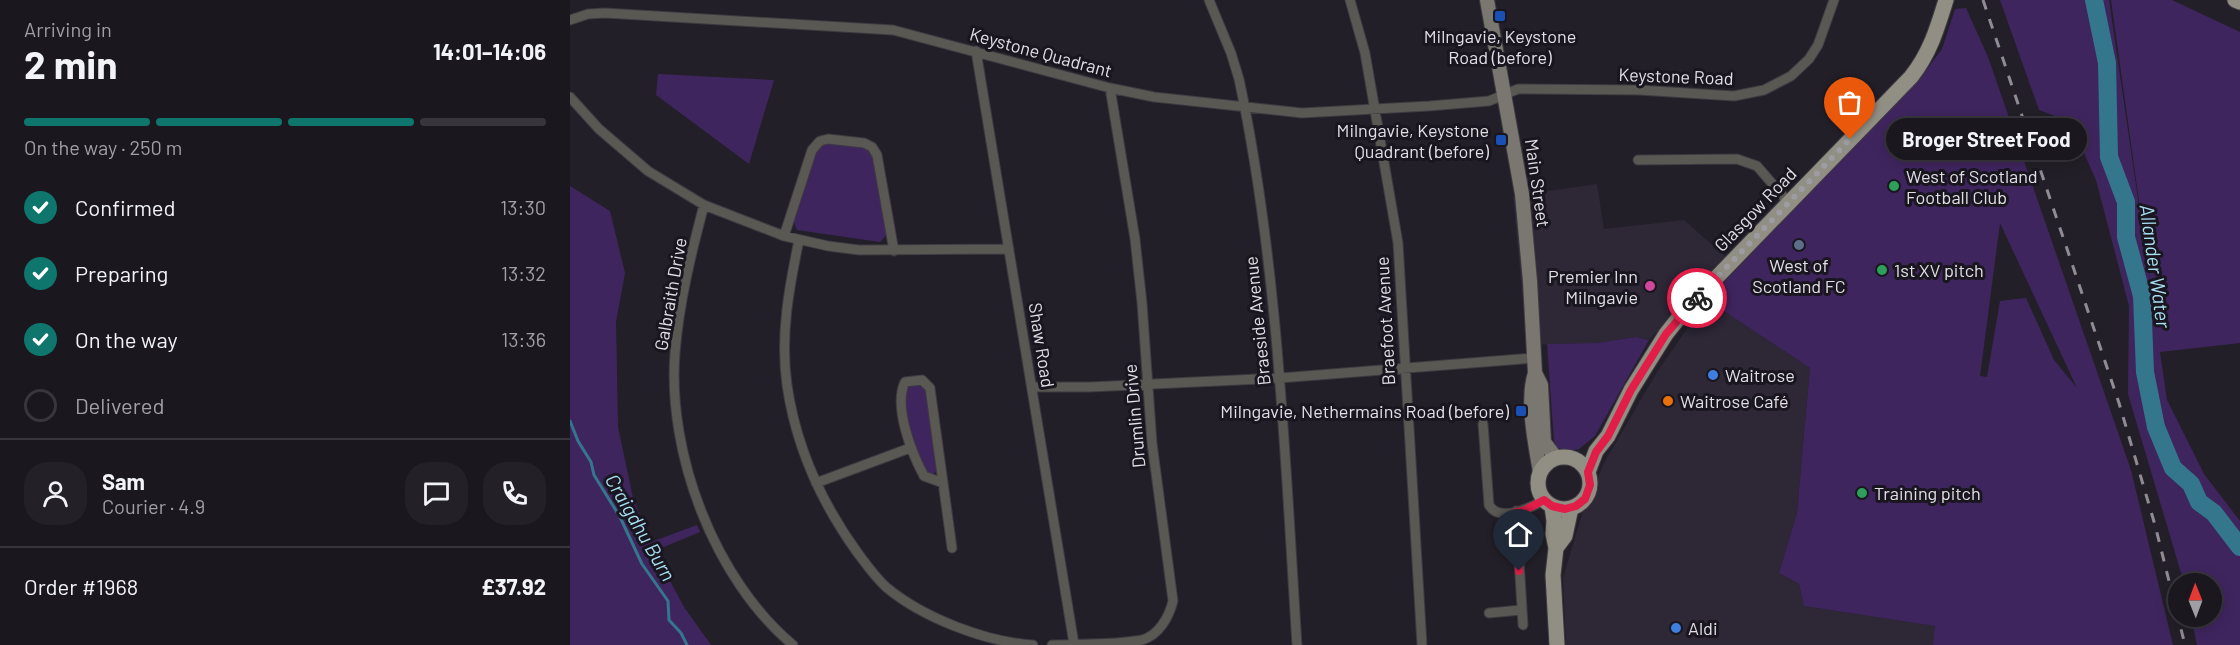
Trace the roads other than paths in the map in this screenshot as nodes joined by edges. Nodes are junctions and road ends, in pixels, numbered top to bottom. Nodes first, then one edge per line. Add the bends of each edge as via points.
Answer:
1 (1209, 0) edge
2 (1350, 0) edge
3 (1487, 0) edge
4 (1834, 0) edge
5 (1946, 0) edge
6 (2235, 0) edge
7 (2240, 2) edge
8 (570, 20) edge
9 (976, 51) junction
10 (1110, 88) junction
11 (1504, 94) junction
12 (570, 97) edge
13 (1245, 107) junction
14 (1374, 110) junction
15 (1638, 160) dead end
16 (1789, 203) junction
17 (704, 205) junction
18 (784, 236) junction
19 (799, 240) junction
20 (1010, 249) junction
21 (894, 251) junction
22 (1534, 358) junction
23 (1404, 368) junction
24 (1535, 373) junction
25 (1280, 378) junction
26 (1147, 384) junction
27 (1032, 387) junction
28 (1483, 424) dead end
29 (910, 448) junction
30 (1596, 452) junction
31 (1556, 458) junction
32 (1575, 459) junction
33 (1540, 472) junction
34 (1588, 472) junction
35 (816, 483) junction
36 (943, 483) junction
37 (1548, 503) junction
38 (1571, 508) junction
39 (1516, 512) junction
40 (952, 548) dead end
41 (1556, 548) junction
42 (1521, 610) junction
43 (1489, 613) dead end
44 (1523, 625) dead end
45 (1074, 644) edge
46 (793, 645) edge
47 (1033, 645) edge
48 (1052, 645) edge
49 (1298, 645) edge
50 (1422, 645) edge
51 (1557, 645) edge

1 - 13 street, Braeside Avenue via 1231,53
2 - 14 street, Braefoot Avenue via 1365,53
3 - 11 main road, Main Street
4 - 11 street, Keystone Road via 1809,59 1791,76 1764,90 1734,96 1639,90 1518,89
5 - 16 main road, Glasgow Road via 1924,60 1911,78
6 - 7 main road
8 - 9 street, Keystone Quadrant via 604,13 860,27 893,30
9 - 10 street, Keystone Quadrant
9 - 20 street, Shaw Road
10 - 13 street, Keystone Quadrant
10 - 26 street, Drumlin Drive via 1135,239
11 - 14 street, Keystone Quadrant via 1489,101
11 - 22 main road, Main Street via 1522,194
12 - 17 street via 599,129 648,171
13 - 14 street, Keystone Quadrant via 1302,114
13 - 25 street, Braeside Avenue
14 - 23 street, Braefoot Avenue via 1398,243
15 - 16 street via 1737,159 1757,166
16 - 30 main road, Glasgow Road via 1666,334
17 - 18 street
17 - 46 street, Galbraith Drive via 686,280 675,355 676,412 681,437 710,533 746,592
18 - 19 street
18 - 21 street via 812,150 828,139 864,143 877,155
19 - 21 street
19 - 35 street via 785,316 787,384 800,442
20 - 21 street
20 - 27 street, Shaw Road
22 - 23 street
22 - 24 main road, Main Street
23 - 25 street
23 - 50 street, Braefoot Avenue
24 - 31 main road, Main Street via 1541,385 1544,442
24 - 33 main road, Main Street via 1531,386
25 - 26 street
25 - 49 street, Braeside Avenue
26 - 27 street
26 - 45 street, Drumlin Drive via 1173,601 1163,624 1142,640
27 - 45 street, Shaw Road
28 - 39 street via 1489,505 1497,513
29 - 35 street
29 - 36 street via 924,476
29 - 36 street via 900,393 905,382 922,380 930,388
30 - 32 main road
30 - 34 main road, Glasgow Road
31 - 32 main road
31 - 33 main road
32 - 34 main road
33 - 37 main road via 1538,489
34 - 38 main road via 1588,495
35 - 47 street via 843,532 887,587 913,606 957,626
36 - 40 street
37 - 38 main road
37 - 39 street
37 - 41 main road
38 - 41 main road via 1565,536
39 - 42 street
41 - 51 main road via 1553,575
42 - 43 street
42 - 44 street
45 - 48 street, Drumlin Drive

